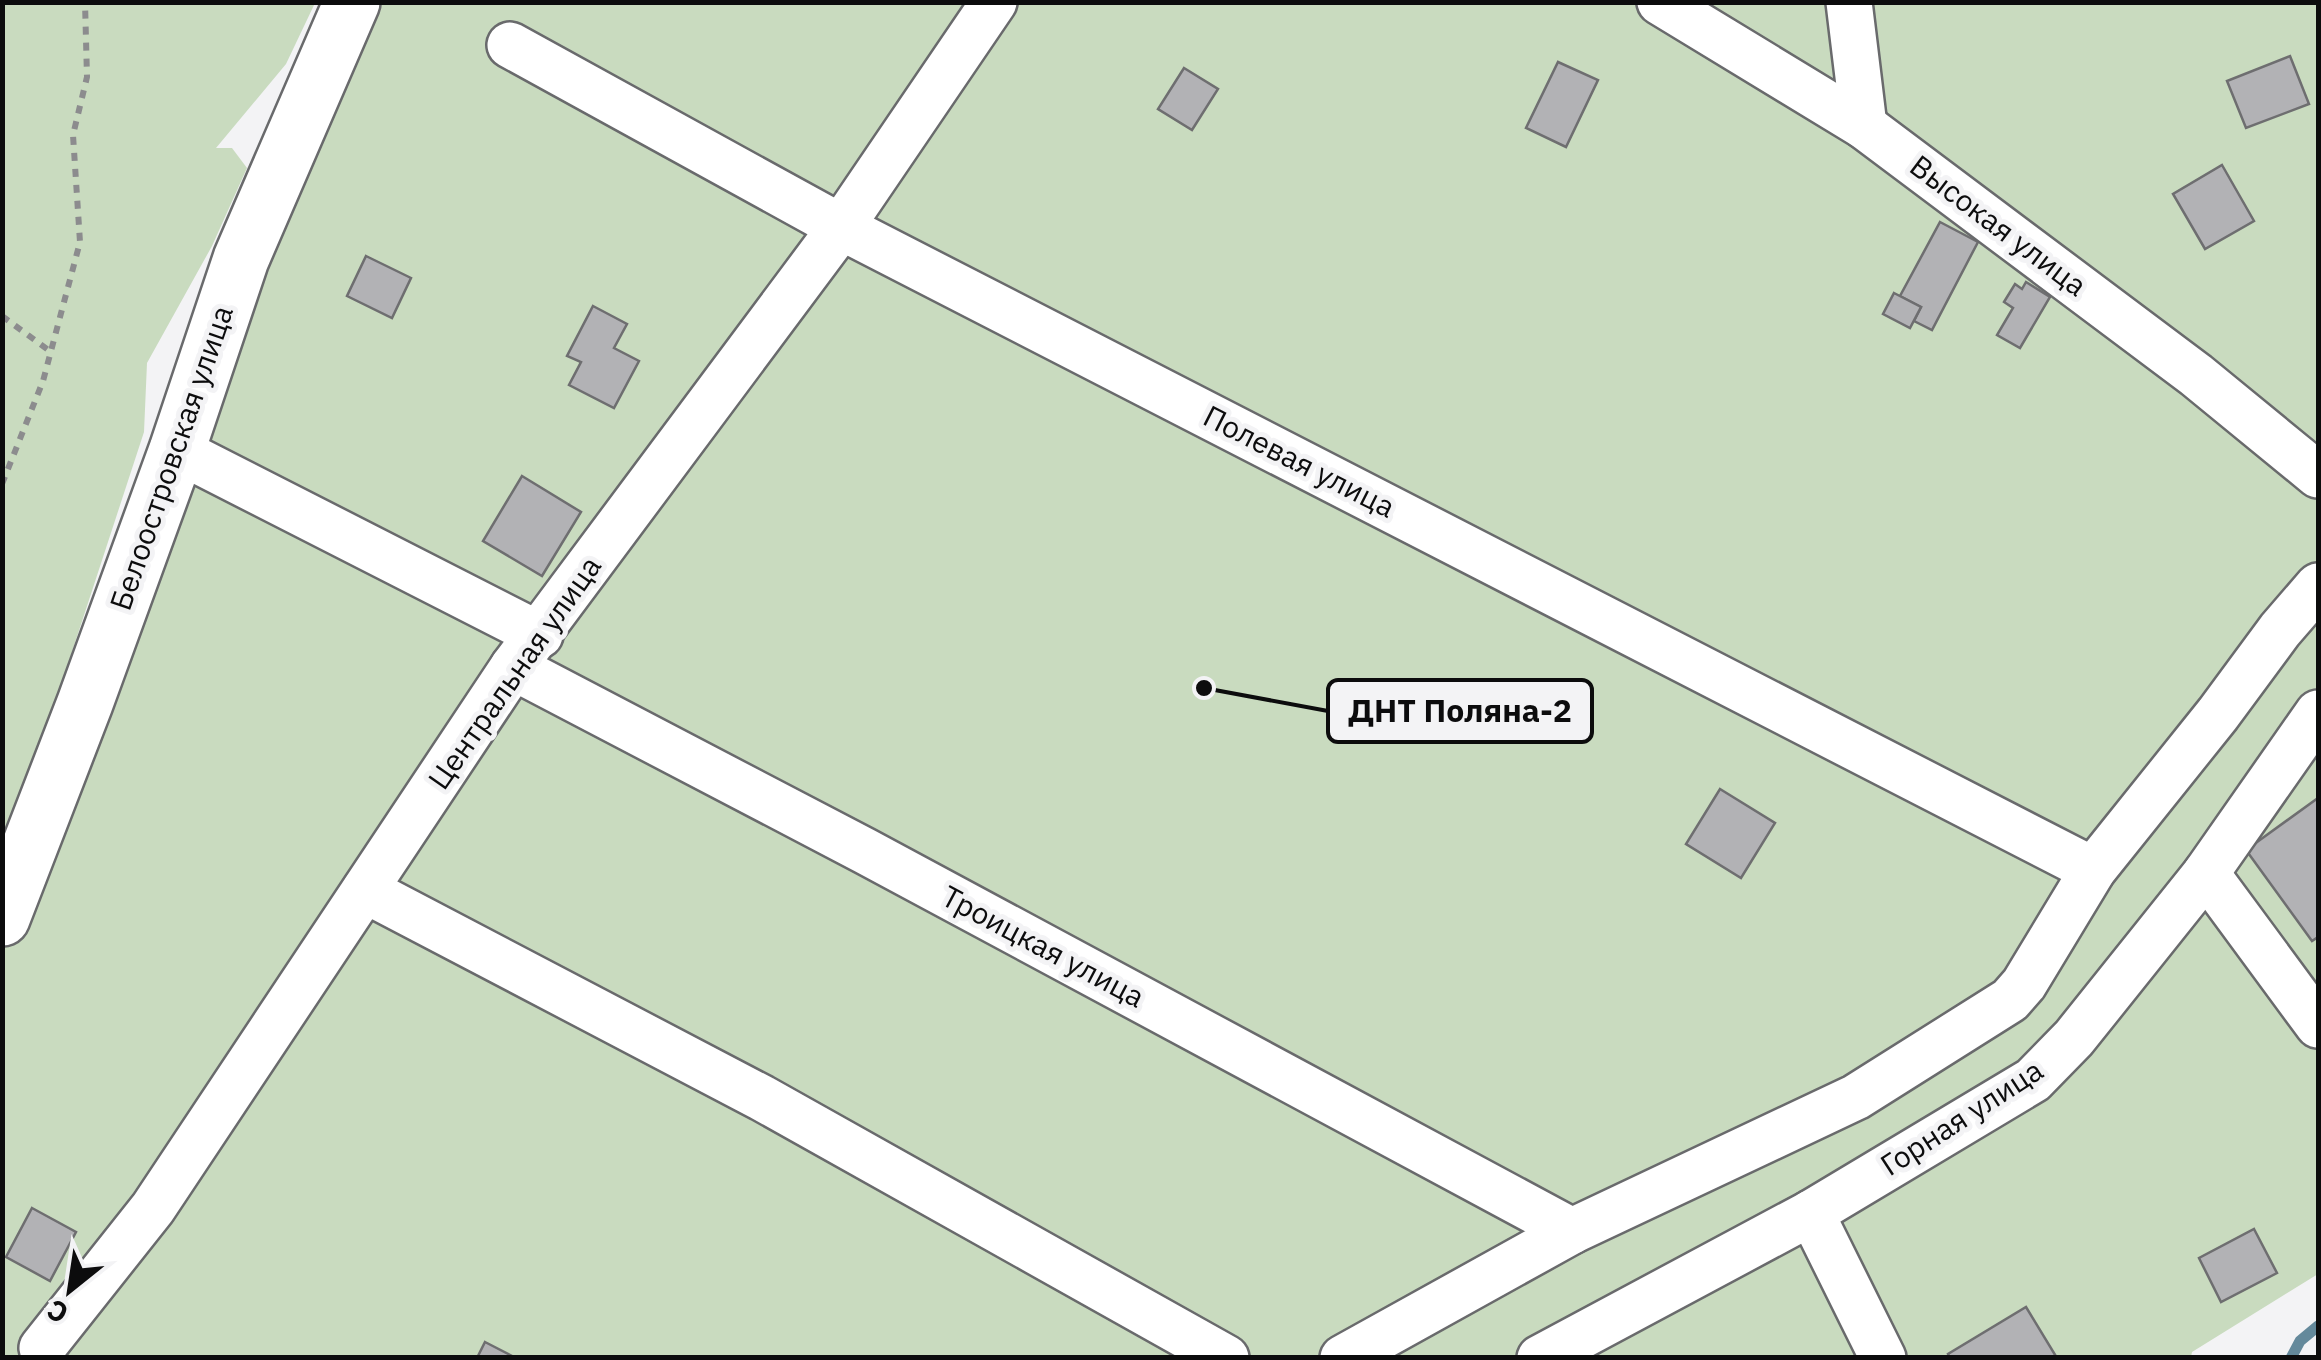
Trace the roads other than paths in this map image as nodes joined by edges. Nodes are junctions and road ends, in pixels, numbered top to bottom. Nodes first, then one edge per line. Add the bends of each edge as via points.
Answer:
1 (352, 2) edge
2 (994, 2) edge
3 (1660, 2) edge
4 (1849, 2) edge
5 (510, 46) dead end
6 (1864, 126) junction
7 (841, 227) junction
8 (177, 450) junction
9 (2318, 475) edge
10 (2318, 586) edge
11 (526, 651) junction
12 (2318, 713) edge
13 (2093, 870) junction
14 (2206, 873) junction
15 (365, 890) junction
16 (2, 918) edge
17 (2318, 1025) edge
18 (1810, 1212) junction
19 (1572, 1231) junction
20 (42, 1348) dead end
21 (1226, 1358) edge
22 (1344, 1358) edge
23 (1540, 1358) edge
24 (1883, 1358) edge

1 - 8 street, Белоостровская улица via 241,259
2 - 7 street, Центральная улица
3 - 6 street, Высокая улица
4 - 6 street
5 - 7 street, Полевая улица
6 - 9 street, Высокая улица
7 - 11 street, Центральная улица
7 - 13 street, Полевая улица
8 - 11 street, Троицкая улица
8 - 16 street, Белоостровская улица
10 - 13 street
11 - 15 street, Центральная улица
11 - 19 street, Троицкая улица via 865,852
12 - 14 street, Горная улица
13 - 19 street via 2010,1000 1856,1097
14 - 17 street
14 - 18 street, Горная улица via 2074,1038 2032,1080
15 - 20 street, Центральная улица via 153,1208
15 - 21 street via 762,1098
18 - 23 street, Горная улица
18 - 24 street
19 - 22 street

